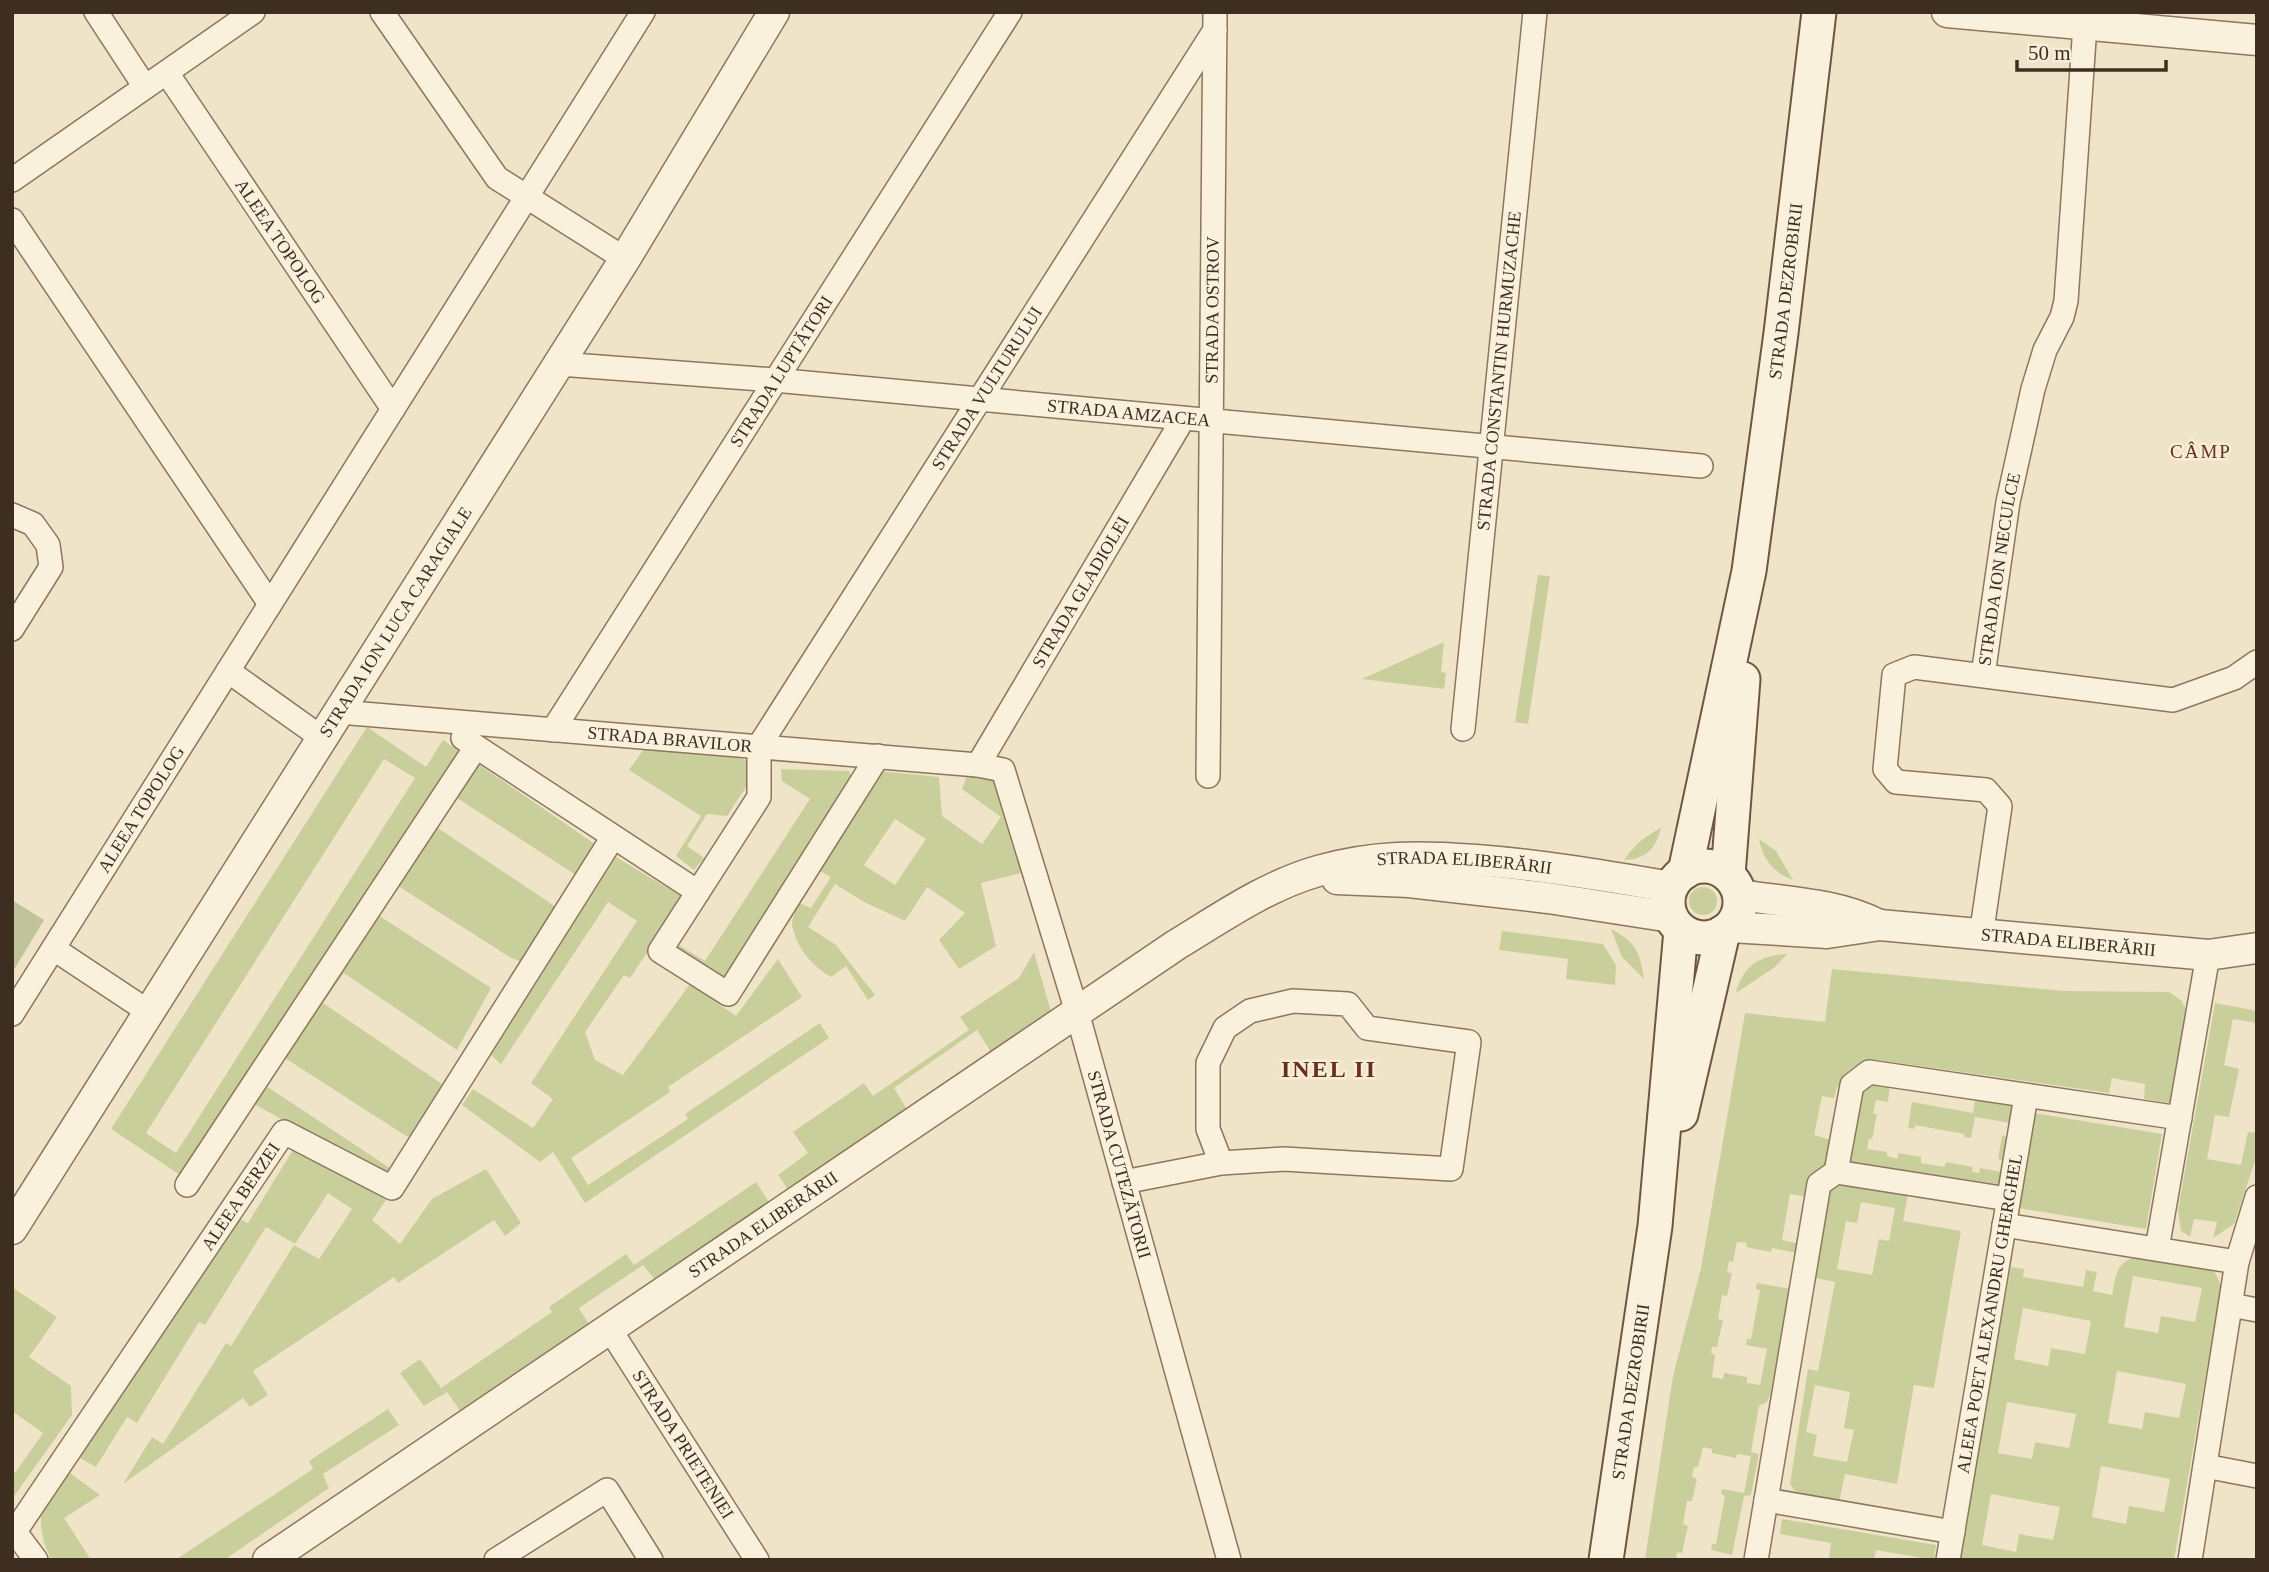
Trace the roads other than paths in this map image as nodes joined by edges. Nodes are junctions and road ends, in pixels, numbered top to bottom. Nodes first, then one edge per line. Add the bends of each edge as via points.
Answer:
1 (96, 12) edge
2 (253, 12) edge
3 (382, 12) edge
4 (774, 12) edge
5 (1010, 12) edge
6 (1535, 12) edge
7 (1819, 12) edge
8 (1947, 12) edge
9 (1956, 13) edge
10 (634, 17) edge
11 (2067, 20) edge
12 (1215, 21) edge
13 (2257, 40) edge
14 (167, 73) junction
15 (145, 88) junction
16 (12, 180) edge
17 (527, 196) junction
18 (12, 220) edge
19 (625, 259) junction
20 (559, 363) junction
21 (774, 380) junction
22 (979, 401) junction
23 (393, 409) junction
24 (1182, 419) junction
25 (1211, 422) junction
26 (1491, 447) junction
27 (1701, 466) dead end
28 (12, 514) edge
29 (1749, 571) junction
30 (270, 604) junction
31 (12, 629) edge
32 (2257, 662) edge
33 (228, 671) junction
34 (1983, 675) junction
35 (339, 712) junction
36 (435, 720) junction
37 (1463, 729) dead end
38 (553, 730) junction
39 (322, 738) junction
40 (759, 746) junction
41 (476, 747) junction
42 (878, 756) junction
43 (978, 765) junction
44 (1003, 769) joint
45 (1208, 776) dead end
46 (613, 837) junction
47 (1734, 885) junction
48 (698, 892) junction
49 (1677, 901) junction
50 (1880, 925) junction
51 (1727, 930) junction
52 (1981, 936) junction
53 (2257, 948) edge
54 (54, 949) junction
55 (2208, 955) junction
56 (149, 1012) junction
57 (1076, 1012) junction
58 (12, 1014) edge
59 (2026, 1096) junction
60 (2180, 1118) junction
61 (1221, 1163) junction
62 (1836, 1172) junction
63 (1124, 1182) junction
64 (187, 1185) dead end
65 (2257, 1197) edge
66 (2008, 1199) junction
67 (2004, 1225) junction
68 (1655, 1226) junction
69 (12, 1229) edge
70 (2157, 1249) junction
71 (2237, 1262) junction
72 (2231, 1305) junction
73 (2257, 1310) edge
74 (609, 1328) junction
75 (2205, 1466) junction
76 (2257, 1476) edge
77 (1766, 1500) junction
78 (14, 1529) edge
79 (1953, 1532) junction
80 (36, 1560) edge
81 (268, 1560) edge
82 (496, 1560) edge
83 (651, 1560) edge
84 (757, 1560) edge
85 (1229, 1560) edge
86 (1606, 1560) edge
87 (1756, 1560) edge
88 (1948, 1560) edge
89 (2190, 1560) edge

1 - 15 street
2 - 14 street
3 - 17 street via 498,178
4 - 19 street, STRADA ION LUCA CARAGIALE
5 - 21 street, STRADA LUPTĂTORI
6 - 26 street, STRADA CONSTANTIN HURMUZACHE
7 - 29 main road, STRADA DEZROBIRII
8 - 9 street
9 - 11 street
10 - 17 street, ALEEA TOPOLOG
11 - 13 street
11 - 34 street, STRADA ION NECULCE via 2066,301 2033,389 2008,502
12 - 22 street, STRADA VULTURULUI
12 - 25 street, STRADA OSTROV
14 - 15 street
14 - 23 street, ALEEA TOPOLOG
15 - 16 street
17 - 19 street
17 - 23 street, ALEEA TOPOLOG
18 - 30 street
19 - 20 street, STRADA ION LUCA CARAGIALE
20 - 21 street, STRADA AMZACEA
20 - 35 street, STRADA ION LUCA CARAGIALE
21 - 22 street, STRADA AMZACEA
21 - 38 street, STRADA LUPTĂTORI
22 - 24 street, STRADA AMZACEA
22 - 40 street, STRADA VULTURULUI
23 - 30 street, ALEEA TOPOLOG
24 - 25 street, STRADA AMZACEA
24 - 43 street, STRADA GLADIOLEI
25 - 26 street, STRADA AMZACEA
25 - 45 street, STRADA OSTROV
26 - 27 street, STRADA AMZACEA
26 - 37 street, STRADA CONSTANTIN HURMUZACHE
28 - 31 street via 33,524 48,545 51,567
29 - 47 main road, STRADA DEZROBIRII
29 - 49 main road, STRADA DEZROBIRII
30 - 33 street, ALEEA TOPOLOG
32 - 34 street via 2234,678 2174,700
33 - 39 street
33 - 54 street, ALEEA TOPOLOG
34 - 52 street, STRADA ION NECULCE via 1914,667 1894,675 1885,769 1896,782 1986,790 2000,806
35 - 36 street, STRADA BRAVILOR
35 - 39 street, STRADA ION LUCA CARAGIALE
36 - 38 street, STRADA BRAVILOR
36 - 41 street
38 - 40 street, STRADA BRAVILOR
39 - 56 street, STRADA ION LUCA CARAGIALE
40 - 42 street, STRADA BRAVILOR
40 - 48 street via 759,797
41 - 46 street
41 - 64 street
42 - 43 street, STRADA BRAVILOR
42 - 48 street via 728,994 660,951
43 - 44 street, STRADA BRAVILOR
44 - 57 street, STRADA CUTEZĂTORII
46 - 48 street
46 - 78 street, ALEEA BERZEI via 392,1188 284,1132
47 - 49 main road via 1713,867 1704,866
47 - 50 street, STRADA ELIBERĂRII via 1851,913
47 - 51 main road, STRADA DEZROBIRII via 1739,912
49 - 51 main road via 1697,937
49 - 57 street, STRADA ELIBERĂRII via 1549,867 1410,856 1358,861 1261,893
49 - 68 main road, STRADA DEZROBIRII
50 - 51 street, STRADA ELIBERĂRII via 1827,933
50 - 52 street, STRADA ELIBERĂRII
51 - 68 main road, STRADA DEZROBIRII
52 - 55 street, STRADA ELIBERĂRII
53 - 55 street, STRADA ELIBERĂRII
54 - 56 street
54 - 58 street, ALEEA TOPOLOG
55 - 60 street
56 - 69 street, STRADA ION LUCA CARAGIALE
57 - 63 street, STRADA CUTEZĂTORII
57 - 74 street, STRADA ELIBERĂRII
59 - 60 street
59 - 62 street via 1869,1072 1852,1085
59 - 66 street, ALEEA POET ALEXANDRU GHERGHEL
60 - 70 street
61 - 61 street via 1208,1129 1208,1063 1224,1028 1250,1011 1293,1001 1348,1004 1367,1028 1469,1042 1451,1169 1284,1159
61 - 63 street
62 - 66 street
62 - 77 street via 1819,1184
63 - 85 street, STRADA CUTEZĂTORII
65 - 71 street
66 - 67 street, ALEEA POET ALEXANDRU GHERGHEL
67 - 70 street
67 - 79 street, ALEEA POET ALEXANDRU GHERGHEL
68 - 86 main road, STRADA DEZROBIRII
70 - 71 street
71 - 72 street
72 - 73 street
72 - 75 street
74 - 81 street, STRADA ELIBERĂRII
74 - 84 street, STRADA PRIETENIEI
75 - 76 street
75 - 89 street
77 - 79 street
77 - 87 street
78 - 80 street
79 - 88 street, ALEEA POET ALEXANDRU GHERGHEL
82 - 83 street via 607,1490

